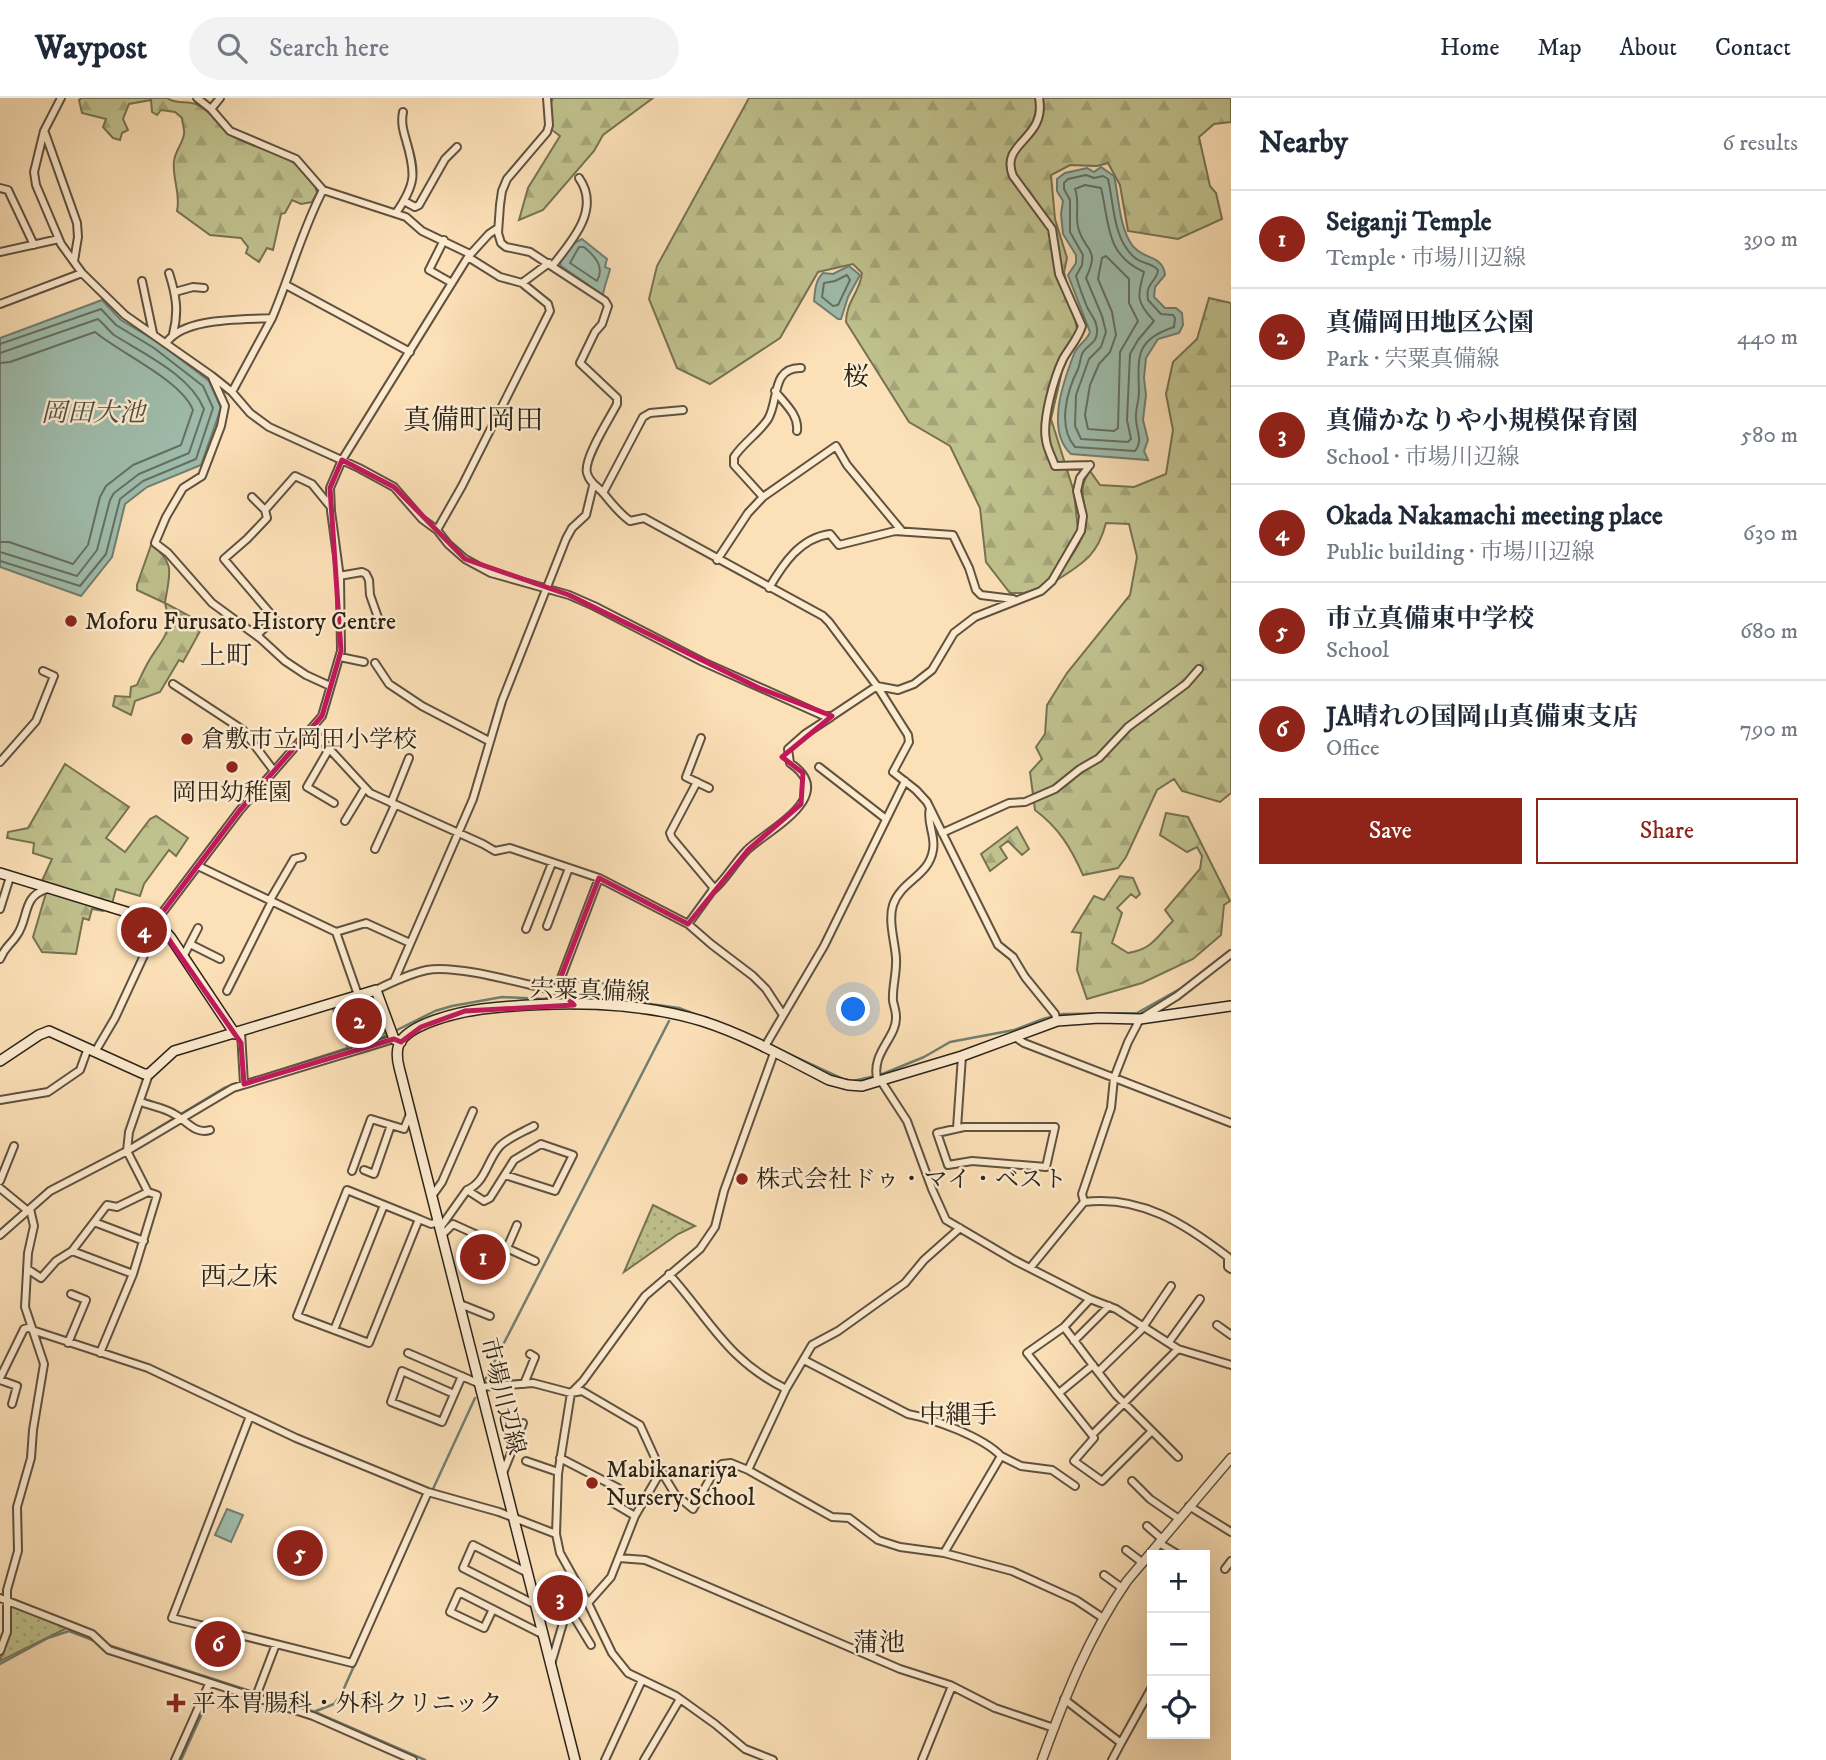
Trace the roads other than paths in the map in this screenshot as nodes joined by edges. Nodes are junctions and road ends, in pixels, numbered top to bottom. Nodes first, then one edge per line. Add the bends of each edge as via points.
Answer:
1 (61, 98) edge
2 (197, 98) edge
3 (220, 98) edge
4 (1039, 98) edge
5 (548, 99) edge
6 (211, 109) junction
7 (403, 112) dead end
8 (44, 131) junction
9 (457, 147) dead end
10 (579, 178) dead end
11 (0, 188) edge
12 (323, 190) junction
13 (404, 201) junction
14 (396, 214) junction
15 (498, 228) junction
16 (59, 239) junction
17 (444, 240) junction
18 (34, 245) junction
19 (0, 253) edge
20 (469, 256) junction
21 (74, 261) junction
22 (551, 264) junction
23 (82, 272) junction
24 (169, 274) dead end
25 (142, 281) dead end
26 (452, 283) junction
27 (522, 283) junction
28 (286, 285) junction
29 (204, 288) dead end
30 (175, 292) junction
31 (0, 304) edge
32 (272, 318) junction
33 (153, 333) junction
34 (173, 334) junction
35 (167, 342) junction
36 (410, 352) junction
37 (801, 368) dead end
38 (212, 376) junction
39 (775, 391) junction
40 (232, 392) junction
41 (683, 410) dead end
42 (797, 431) dead end
43 (342, 460) junction
44 (593, 486) junction
45 (603, 493) junction
46 (763, 496) junction
47 (252, 497) dead end
48 (330, 506) junction
49 (265, 510) junction
50 (437, 530) junction
51 (901, 530) junction
52 (717, 560) junction
53 (339, 576) junction
54 (769, 588) junction
55 (546, 589) junction
56 (1016, 599) junction
57 (381, 626) dead end
58 (259, 638) junction
59 (340, 657) junction
60 (364, 662) dead end
61 (375, 663) dead end
62 (1199, 670) dead end
63 (43, 671) dead end
64 (173, 684) dead end
65 (877, 685) junction
66 (330, 686) junction
67 (832, 716) junction
68 (312, 730) junction
69 (701, 738) dead end
70 (489, 741) junction
71 (329, 749) junction
72 (409, 758) dead end
73 (0, 762) edge
74 (819, 767) dead end
75 (274, 771) junction
76 (905, 781) junction
77 (697, 782) junction
78 (365, 788) junction
79 (709, 788) dead end
80 (334, 803) dead end
81 (393, 804) junction
82 (930, 808) junction
83 (886, 819) junction
84 (345, 821) dead end
85 (459, 833) junction
86 (943, 833) junction
87 (375, 849) dead end
88 (302, 857) dead end
89 (552, 863) junction
90 (198, 866) junction
91 (569, 869) junction
92 (0, 873) edge
93 (10, 877) junction
94 (599, 878) junction
95 (47, 889) junction
96 (712, 891) junction
97 (271, 901) junction
98 (0, 909) edge
99 (158, 922) junction
100 (688, 924) junction
101 (547, 926) dead end
102 (198, 928) dead end
103 (526, 929) dead end
104 (336, 932) junction
105 (410, 943) junction
106 (190, 944) junction
107 (1231, 954) edge
108 (1, 956) edge
109 (183, 957) junction
110 (220, 959) dead end
111 (394, 981) junction
112 (227, 990) dead end
113 (376, 990) junction
114 (559, 992) junction
115 (358, 995) junction
116 (574, 1005) junction
117 (1231, 1006) edge
118 (783, 1015) junction
119 (1056, 1017) junction
120 (1140, 1019) junction
121 (238, 1033) junction
122 (1015, 1037) junction
123 (397, 1040) junction
124 (765, 1045) junction
125 (92, 1050) junction
126 (774, 1053) junction
127 (962, 1056) junction
128 (0, 1061) edge
129 (149, 1074) junction
130 (1115, 1078) junction
131 (878, 1079) junction
132 (244, 1081) junction
133 (0, 1100) edge
134 (141, 1102) junction
135 (472, 1111) dead end
136 (411, 1112) junction
137 (178, 1117) junction
138 (1231, 1123) edge
139 (391, 1125) junction
140 (534, 1126) dead end
141 (957, 1128) junction
142 (209, 1130) dead end
143 (14, 1146) dead end
144 (127, 1148) junction
145 (363, 1170) dead end
146 (352, 1171) dead end
147 (505, 1175) junction
148 (0, 1181) edge
149 (467, 1190) junction
150 (1, 1191) edge
151 (148, 1192) junction
152 (432, 1196) junction
153 (1084, 1202) junction
154 (384, 1205) junction
155 (26, 1209) junction
156 (419, 1219) junction
157 (94, 1223) junction
158 (517, 1225) dead end
159 (440, 1228) junction
160 (960, 1228) junction
161 (0, 1236) edge
162 (144, 1241) junction
163 (507, 1248) junction
164 (72, 1251) junction
165 (535, 1261) dead end
166 (1030, 1268) junction
167 (1231, 1269) edge
168 (29, 1270) junction
169 (133, 1274) junction
170 (669, 1274) junction
171 (1171, 1286) dead end
172 (71, 1294) dead end
173 (1090, 1299) junction
174 (1200, 1300) dead end
175 (460, 1304) junction
176 (1110, 1306) junction
177 (490, 1316) dead end
178 (1217, 1325) dead end
179 (1143, 1326) junction
180 (1064, 1328) junction
181 (31, 1329) junction
182 (334, 1330) junction
183 (1231, 1335) edge
184 (1074, 1341) junction
185 (1169, 1342) junction
186 (68, 1343) junction
187 (1178, 1349) junction
188 (100, 1353) junction
189 (408, 1353) dead end
190 (530, 1354) dead end
191 (804, 1360) junction
192 (1093, 1365) junction
193 (1231, 1365) edge
194 (1098, 1372) junction
195 (462, 1376) junction
196 (0, 1379) edge
197 (524, 1384) junction
198 (480, 1386) junction
199 (786, 1390) junction
200 (571, 1393) junction
201 (1059, 1393) junction
202 (454, 1394) junction
203 (1124, 1403) junction
204 (12, 1404) dead end
205 (250, 1416) junction
206 (523, 1423) dead end
207 (1151, 1432) junction
208 (1092, 1435) junction
209 (1001, 1456) junction
210 (1178, 1457) dead end
211 (560, 1458) junction
212 (1231, 1458) edge
213 (526, 1461) dead end
214 (748, 1470) junction
215 (661, 1471) junction
216 (558, 1472) junction
217 (502, 1475) junction
218 (1132, 1481) dead end
219 (1074, 1486) dead end
220 (428, 1492) junction
221 (1189, 1507) junction
222 (512, 1517) junction
223 (635, 1517) junction
224 (1179, 1519) junction
225 (1147, 1526) dead end
226 (1231, 1532) edge
227 (556, 1534) junction
228 (1160, 1541) junction
229 (1126, 1550) dead end
230 (1172, 1550) edge
231 (944, 1553) junction
232 (620, 1558) junction
233 (1231, 1561) edge
234 (1143, 1563) junction
235 (1225, 1569) dead end
236 (526, 1572) junction
237 (1104, 1575) dead end
238 (575, 1582) junction
239 (1122, 1588) junction
240 (0, 1598) edge
241 (8, 1601) junction
242 (588, 1603) junction
243 (534, 1604) junction
244 (568, 1607) junction
245 (493, 1609) junction
246 (1103, 1618) junction
247 (542, 1634) junction
248 (276, 1644) junction
249 (590, 1645) dead end
250 (0, 1651) edge
251 (551, 1666) junction
252 (642, 1680) junction
253 (209, 1684) junction
254 (952, 1686) junction
255 (256, 1696) junction
256 (1147, 1696) edge
257 (680, 1699) junction
258 (1064, 1699) junction
259 (1054, 1728) junction
260 (1121, 1743) junction
261 (175, 1760) edge
262 (413, 1760) edge
263 (575, 1760) edge
264 (605, 1760) edge
265 (644, 1760) edge
266 (773, 1760) edge
267 (922, 1760) edge
268 (1042, 1760) edge
269 (1112, 1760) edge

1 - 8 street
2 - 6 street
3 - 6 street
4 - 56 street via 1039,122 1010,157 1009,166 1052,229 1059,274 1082,326 1061,364 1048,410 1046,443 1055,466 1090,466 1077,491 1081,531 1052,581 1041,591
5 - 15 street via 547,132 507,178
6 - 12 street via 230,131 296,159
7 - 13 street via 413,182
8 - 16 street via 34,172
8 - 21 street via 77,223
9 - 13 street via 419,205
10 - 22 street via 586,214 577,234
11 - 18 street via 8,190
12 - 14 street
12 - 28 street
13 - 14 street
14 - 17 street
15 - 20 street
15 - 22 street via 506,247 530,252
16 - 18 street
16 - 21 street
17 - 20 street
17 - 26 street via 429,270
18 - 19 street
20 - 26 street
20 - 27 street via 500,277
21 - 23 street
22 - 27 street
22 - 44 street via 608,306 580,363 617,398 588,461 586,472
23 - 31 street
23 - 33 street via 125,315
24 - 30 street
25 - 33 street
26 - 36 street
27 - 50 street via 548,304 550,311
28 - 32 street
28 - 36 street
29 - 30 street
30 - 34 street via 178,313
32 - 34 street via 216,321
32 - 40 street
33 - 35 street
34 - 35 street
35 - 38 street
36 - 43 street
37 - 39 street via 779,379
38 - 40 street
38 - 58 street via 225,406 221,426 202,476 183,488 155,543 212,603
39 - 42 street via 795,415
39 - 46 street via 767,420 734,457 734,465
40 - 43 street via 269,427
41 - 45 street via 643,417
43 - 48 street via 330,488
43 - 50 street via 394,487
44 - 45 street
44 - 55 street via 586,515 566,539
45 - 52 street via 630,521 644,518
46 - 51 street via 836,446
46 - 52 street
47 - 49 street
48 - 49 street via 312,484 295,476
48 - 53 street
49 - 58 street via 267,518 224,559 275,619
50 - 55 street via 465,559 491,573
51 - 54 street via 839,545 830,534 815,539 785,561
51 - 56 street via 953,535 981,596
52 - 54 street
53 - 57 street via 366,574
53 - 59 street
54 - 65 street via 823,616
55 - 67 street via 594,606 759,688
55 - 70 street
56 - 65 street via 975,617 954,633 932,670 914,684 898,690
58 - 66 street via 285,661
59 - 60 street
59 - 66 street
61 - 70 street via 389,684
62 - 86 street via 1128,727 1099,758 1055,789 1025,802 1009,803
63 - 73 street via 54,676 36,721
64 - 75 street via 243,730
65 - 67 street
65 - 76 street via 908,735 909,742 893,769
66 - 68 street via 322,716
67 - 96 street via 788,749 790,763 807,783 801,804 748,850
68 - 71 street
68 - 75 street
69 - 77 street via 685,776
70 - 85 street via 481,778
71 - 78 street
71 - 80 street via 307,787
72 - 81 street
74 - 83 street
75 - 90 street
76 - 82 street
76 - 83 street
77 - 79 street
77 - 96 street via 670,833 710,880
78 - 81 street
78 - 84 street
81 - 85 street
81 - 87 street
82 - 86 street
82 - 131 street via 931,859 904,888 891,916 897,1017 883,1046
83 - 118 street via 824,946
85 - 89 street via 495,851 510,848
85 - 105 street
86 - 119 street via 998,944 1013,957
88 - 97 street via 294,859
89 - 91 street
89 - 103 street
90 - 97 street
90 - 99 street
91 - 94 street
91 - 101 street
92 - 93 main road
93 - 95 main road
93 - 98 street
94 - 100 street
94 - 114 street
95 - 99 main road
95 - 108 street via 32,898 17,936
96 - 100 street
97 - 104 street
97 - 112 street
99 - 109 main road
99 - 125 street via 115,1018
100 - 118 street via 753,976
102 - 106 street
104 - 105 street via 366,923
104 - 115 street
105 - 111 street
106 - 109 street
106 - 110 street
107 - 120 street
109 - 121 main road
111 - 113 street
111 - 114 street via 428,970 453,969
113 - 115 main road
113 - 123 main road
114 - 116 street
115 - 121 main road
116 - 123 main road, 宍粟真備線 via 465,1011
116 - 124 main road, 宍粟真備線 via 675,1015
117 - 120 main road, 宍粟真備線
118 - 124 street
119 - 120 main road, 宍粟真備線
119 - 122 main road, 宍粟真備線
120 - 130 street
121 - 129 main road via 174,1051
121 - 132 street
122 - 127 main road, 宍粟真備線
122 - 130 street
123 - 132 street
123 - 136 main road, 市場川辺線
124 - 126 main road, 宍粟真備線
125 - 128 main road via 44,1032
125 - 129 main road
125 - 133 street via 80,1070 48,1092
126 - 131 main road, 宍粟真備線 via 839,1083 855,1086
126 - 170 street via 715,1227 700,1249
127 - 131 main road, 宍粟真備線
127 - 141 street
129 - 134 street
130 - 138 street
130 - 153 street via 1111,1108 1082,1194
131 - 160 street via 907,1121 946,1220
132 - 137 street
134 - 137 street
134 - 144 street
135 - 152 street
136 - 139 street via 404,1129
136 - 152 main road, 市場川辺線
137 - 142 street via 202,1132
137 - 144 street
139 - 145 street via 374,1174
139 - 146 street via 371,1119
140 - 149 street via 501,1146 481,1179
141 - 141 street via 977,1127 1055,1127 1046,1167 972,1161 948,1166 937,1133
143 - 148 street
144 - 151 street
144 - 155 street
147 - 147 street via 514,1160 541,1144 573,1154 555,1191
147 - 149 street via 484,1201
149 - 159 street
150 - 155 street
151 - 157 street via 117,1207 107,1205
151 - 162 street via 157,1195
152 - 159 main road, 市場川辺線
153 - 166 street
153 - 167 street via 1145,1207 1195,1231 1228,1257
154 - 156 street
154 - 182 street
154 - 182 street via 347,1190 297,1316
155 - 161 street
155 - 168 street via 34,1226
156 - 159 street
156 - 182 street via 369,1343
157 - 162 street
157 - 164 street
158 - 163 street
159 - 163 street via 453,1224
159 - 175 main road, 市場川辺線
160 - 166 street
160 - 191 street via 905,1283 818,1340
162 - 169 street
163 - 165 street
164 - 168 street via 41,1278
164 - 169 street
166 - 173 street
168 - 181 street via 25,1307
169 - 188 street
170 - 199 street via 729,1349
170 - 200 street via 645,1296
171 - 179 street
172 - 186 street via 86,1300
173 - 176 street
173 - 180 street
174 - 185 street
175 - 177 street
175 - 198 main road, 市場川辺線
176 - 179 street
176 - 184 street
178 - 183 street
179 - 185 street
179 - 194 street
180 - 184 street
180 - 201 street via 1027,1353
181 - 186 street
181 - 196 street via 24,1329
181 - 241 street via 43,1370 31,1458 17,1507 19,1543
184 - 192 street
185 - 187 street
186 - 188 street
187 - 193 street
187 - 203 street
188 - 205 street via 148,1368
189 - 195 street
190 - 197 street via 535,1357
191 - 199 street
191 - 209 street via 908,1414 989,1445
192 - 194 street
192 - 201 street
194 - 203 street
195 - 198 street
195 - 202 street
196 - 204 street via 18,1386
197 - 198 street
197 - 200 street
198 - 217 main road, 市場川辺線
199 - 214 street
200 - 211 street
200 - 215 street via 582,1391 640,1425
201 - 208 street
202 - 202 street via 442,1422 391,1402 402,1371
203 - 207 street
203 - 208 street
205 - 220 street
205 - 248 street via 172,1618
206 - 217 street
207 - 208 street via 1102,1481 1074,1461
207 - 210 street
209 - 219 street via 1021,1466 1052,1470
209 - 231 street
211 - 216 street
211 - 223 street via 618,1488 613,1503
212 - 221 street
213 - 216 street
214 - 215 street via 731,1462 722,1464 693,1509 675,1494
214 - 231 street via 832,1517 849,1518 878,1540
215 - 223 street
216 - 227 street
217 - 222 main road, 市場川辺線
218 - 224 street
220 - 222 street
220 - 248 street via 352,1663
221 - 224 street
221 - 226 street
222 - 227 street
222 - 236 main road, 市場川辺線
223 - 232 street
224 - 228 street
225 - 228 street
227 - 238 street
228 - 230 street
228 - 234 street
229 - 234 street
231 - 246 street via 1012,1571 1076,1600
232 - 242 street via 611,1577
232 - 254 street via 656,1564 900,1669
233 - 235 street
234 - 239 street
236 - 243 main road, 市場川辺線
236 - 243 street via 473,1545 463,1568
237 - 239 street
238 - 242 street
238 - 244 street
239 - 246 street
240 - 241 street
241 - 250 street via 7,1632
241 - 253 street via 92,1634 109,1650
242 - 252 street via 612,1653 628,1673
243 - 247 main road, 市場川辺線
244 - 249 street
244 - 251 street
245 - 245 street via 484,1628 450,1612 459,1592
245 - 247 street
246 - 258 street
247 - 251 main road, 市場川辺線
248 - 255 street
251 - 263 main road, 市場川辺線
252 - 257 street
252 - 264 street
253 - 255 street
253 - 261 street
254 - 259 street via 995,1708
254 - 267 street
255 - 262 street
256 - 260 street
257 - 265 street
257 - 266 street via 745,1749
258 - 259 street
258 - 260 street
259 - 268 street
260 - 269 street

